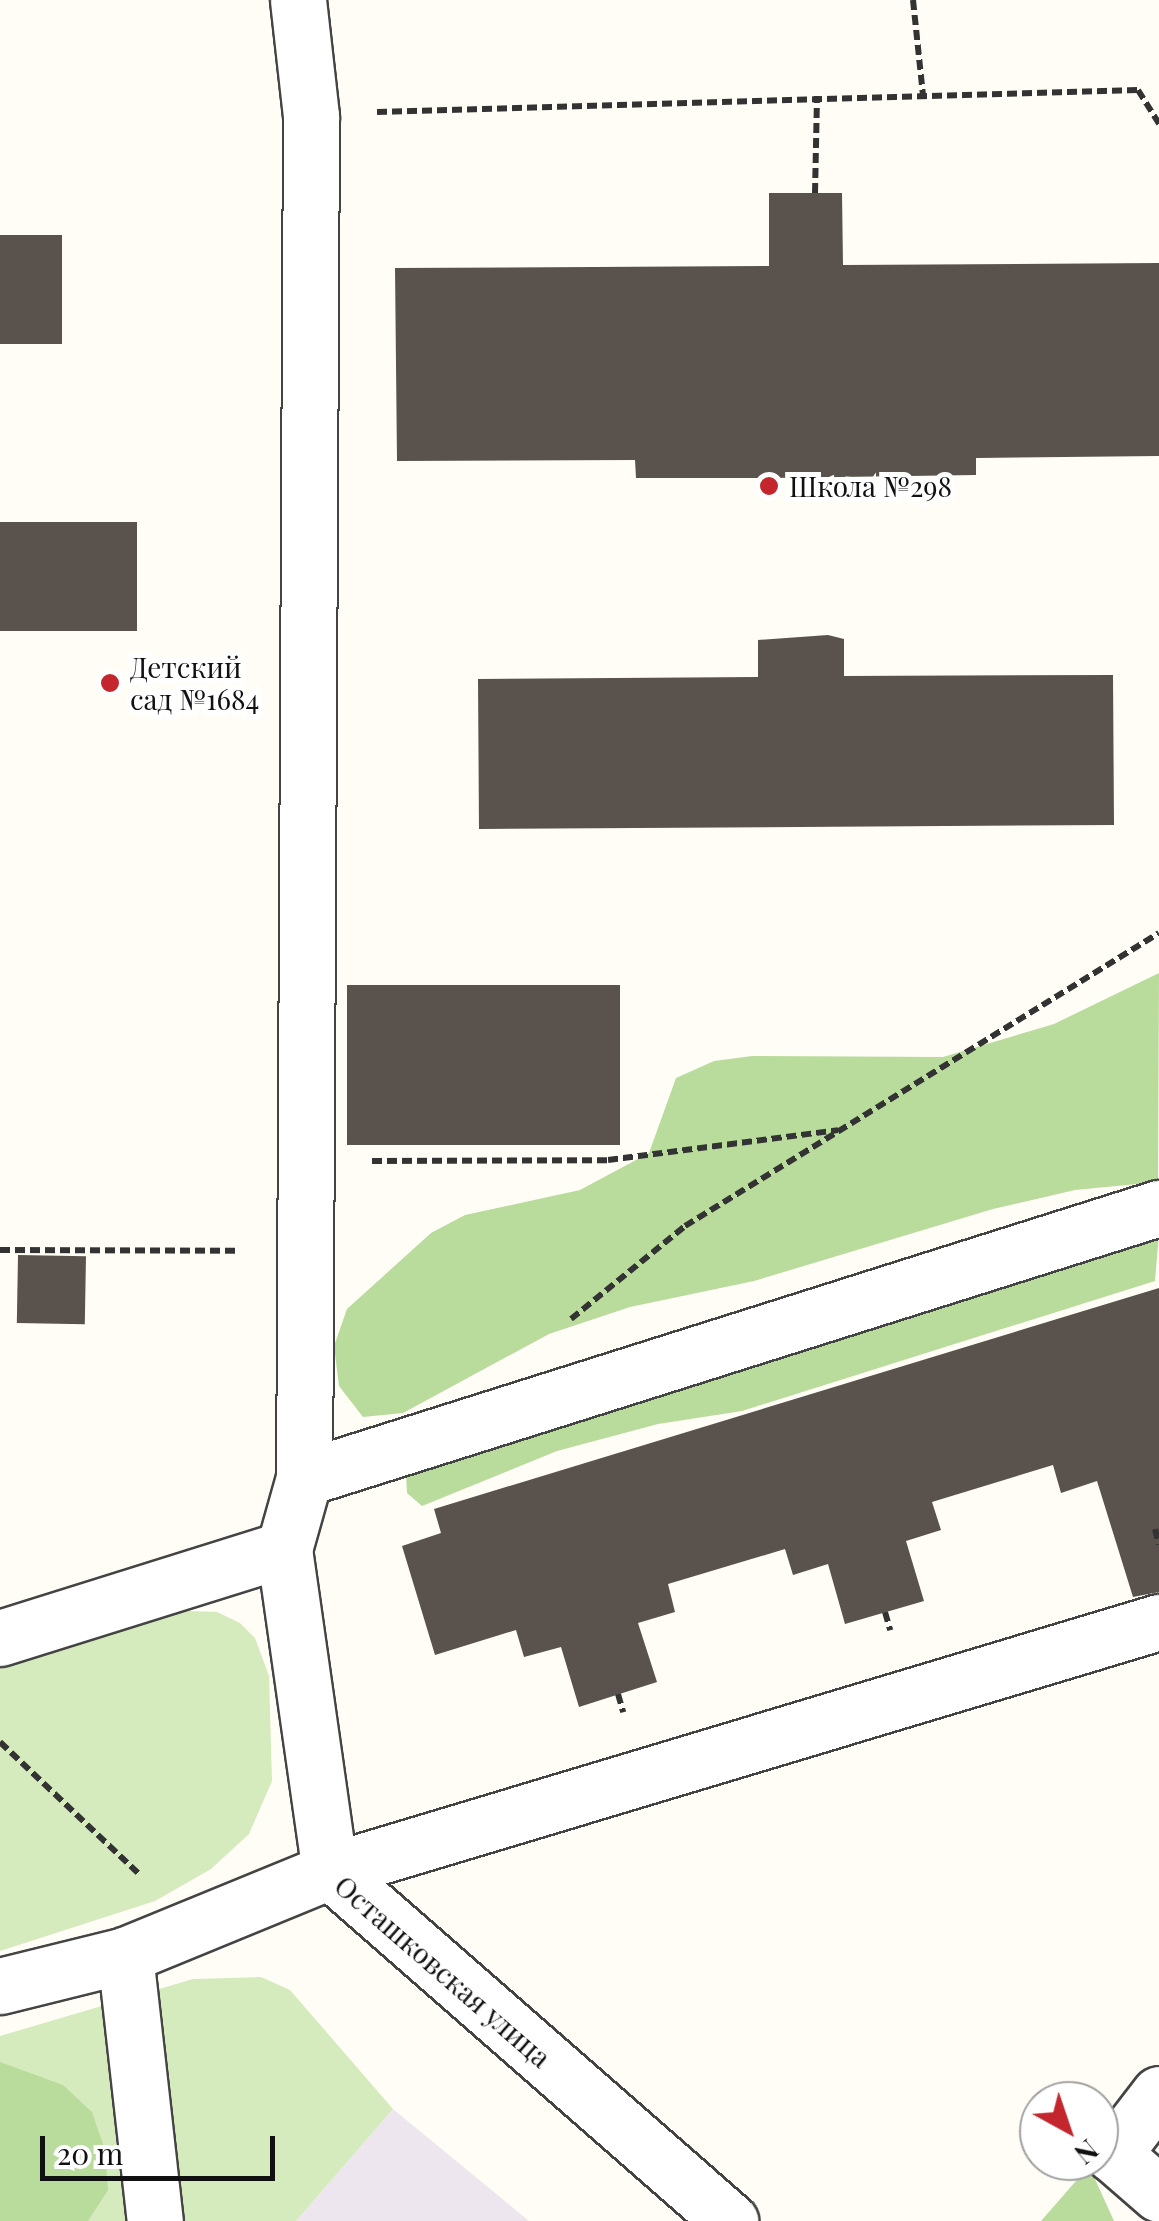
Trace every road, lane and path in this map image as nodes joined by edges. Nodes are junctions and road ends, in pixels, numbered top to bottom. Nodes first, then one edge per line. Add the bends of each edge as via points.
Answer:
1 (298, 0) edge
2 (914, 0) edge
3 (923, 94) junction
4 (817, 96) junction
5 (311, 116) junction
6 (1159, 124) edge
7 (815, 193) dead end
8 (1159, 933) edge
9 (844, 1129) junction
10 (306, 1162) junction
11 (1159, 1208) edge
12 (0, 1250) edge
13 (306, 1252) junction
14 (563, 1326) dead end
15 (304, 1478) junction
16 (1155, 1529) dead end
17 (1159, 1545) edge
18 (284, 1549) junction
19 (1159, 1622) edge
20 (0, 1638) edge
21 (0, 1742) edge
22 (330, 1871) junction
23 (156, 1890) dead end
24 (124, 1955) junction
25 (0, 1986) edge
26 (1159, 2094) edge
27 (1159, 2194) edge
28 (155, 2221) edge
29 (730, 2221) edge

1 - 5 street
2 - 3 path
3 - 4 path
3 - 6 path via 1138,90
4 - 5 path
4 - 7 path
5 - 10 street
8 - 9 path
9 - 10 path via 608,1160
9 - 14 path via 685,1226
10 - 13 street
11 - 15 street
12 - 13 path
13 - 15 street
15 - 18 street
16 - 17 path
18 - 20 street via 165,1565
18 - 22 street
19 - 22 street
21 - 23 path
22 - 24 street, Осташковская улица
22 - 29 street, Осташковская улица
24 - 25 street, Осташковская улица
24 - 28 street
26 - 27 street via 1113,2154

